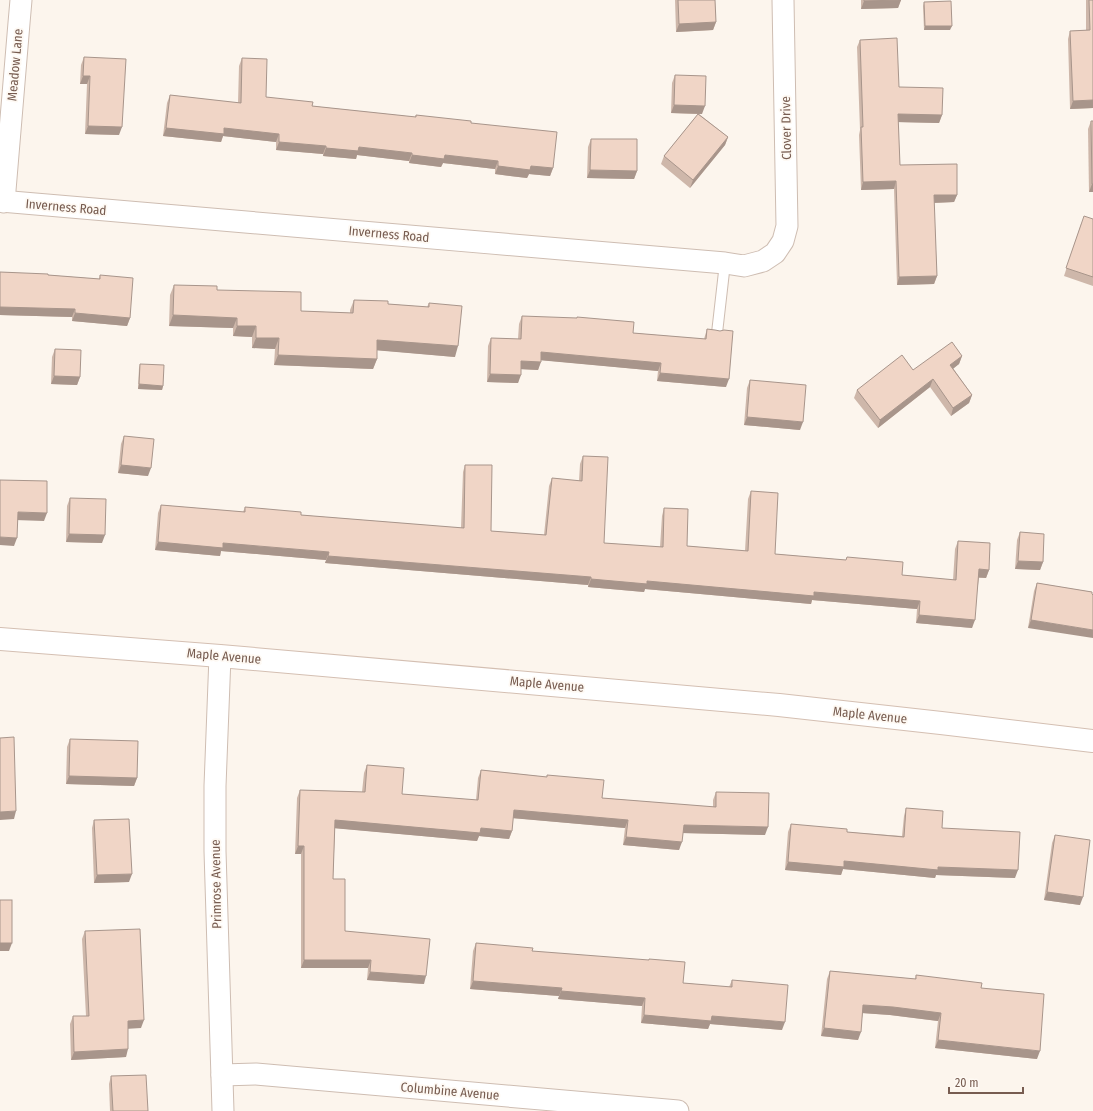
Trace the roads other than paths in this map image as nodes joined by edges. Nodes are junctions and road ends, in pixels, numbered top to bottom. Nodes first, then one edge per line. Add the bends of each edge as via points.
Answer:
1 (21, 0) edge
2 (783, 0) edge
3 (2, 202) edge
4 (775, 253) joint
5 (725, 263) junction
6 (717, 333) edge
7 (0, 639) edge
8 (220, 656) junction
9 (1093, 741) edge
10 (222, 1075) junction
11 (223, 1111) edge
12 (678, 1111) edge

1 - 3 street, Meadow Lane
2 - 4 street, Clover Drive via 787,226 784,241
3 - 5 street, Inverness Road
4 - 5 street, Inverness Road via 763,261 744,266
5 - 6 lane
7 - 8 main road, Maple Avenue
8 - 9 main road, Maple Avenue via 779,705
8 - 10 street, Primrose Avenue via 215,851
10 - 11 street, Primrose Avenue
10 - 12 street, Columbine Avenue via 256,1074

